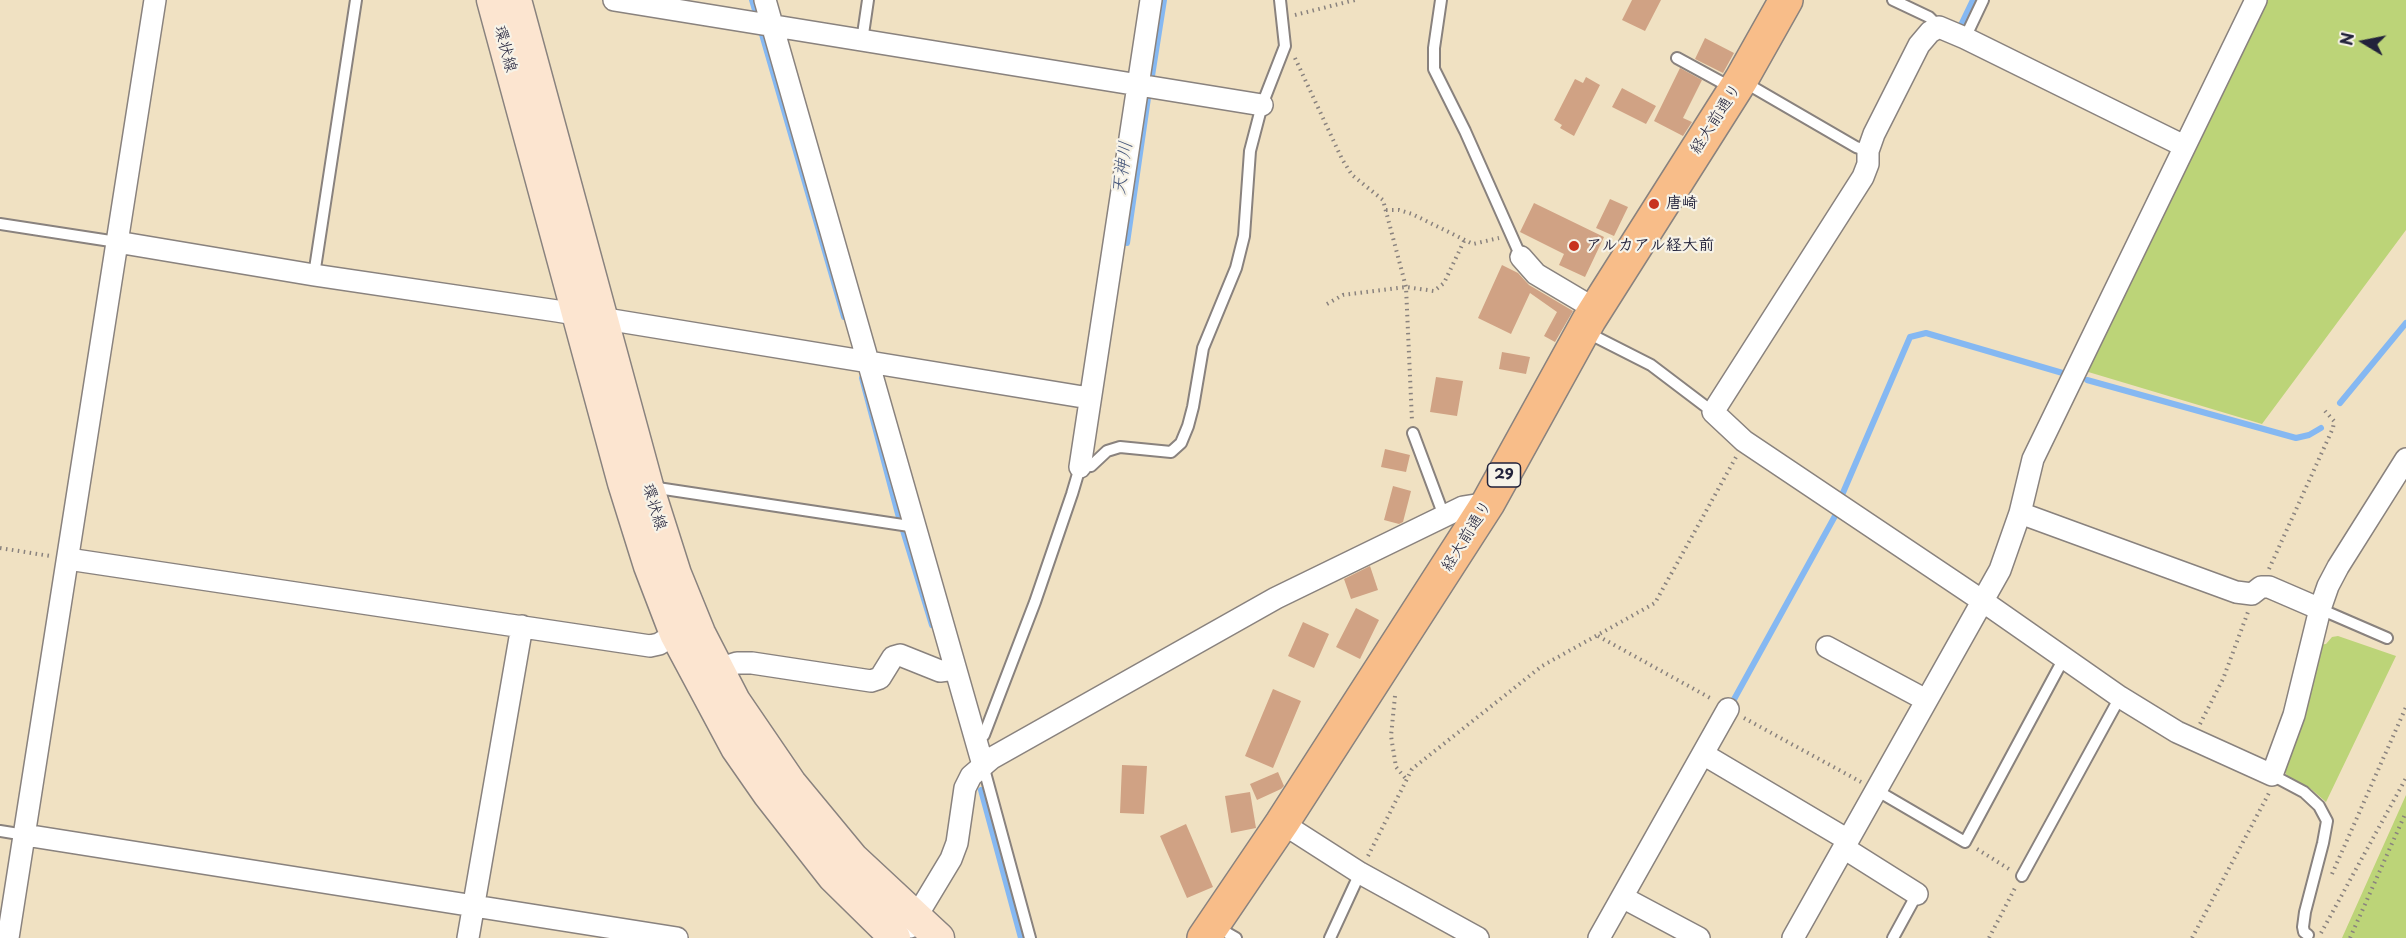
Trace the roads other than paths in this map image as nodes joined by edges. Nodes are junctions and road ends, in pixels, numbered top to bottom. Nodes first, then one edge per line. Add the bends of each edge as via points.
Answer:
1 (155, 0) edge
2 (356, 0) edge
3 (492, 0) edge
4 (516, 0) edge
5 (614, 0) edge
6 (765, 0) edge
7 (868, 0) edge
8 (1151, 0) edge
9 (1280, 0) edge
10 (1441, 0) edge
11 (1786, 0) edge
12 (1893, 0) edge
13 (1983, 0) edge
14 (2256, 0) edge
15 (772, 26) junction
16 (1939, 27) junction
17 (1965, 38) junction
18 (862, 40) junction
19 (1677, 57) dead end
20 (1137, 84) junction
21 (1738, 85) junction
22 (1262, 105) junction
23 (2184, 146) junction
24 (1868, 152) junction
25 (0, 224) edge
26 (117, 242) junction
27 (1521, 256) joint
28 (315, 275) junction
29 (591, 316) junction
30 (1589, 320) junction
31 (868, 362) junction
32 (1089, 398) junction
33 (1713, 412) junction
34 (1413, 434) road end
35 (2406, 459) edge
36 (1080, 467) junction
37 (648, 486) junction
38 (1488, 503) junction
39 (2020, 513) junction
40 (1444, 516) junction
41 (916, 527) junction
42 (68, 559) junction
43 (1984, 602) junction
44 (2320, 609) junction
45 (522, 626) junction
46 (675, 634) junction
47 (2387, 638) dead end
48 (1827, 647) dead end
49 (2064, 658) junction
50 (718, 669) junction
51 (955, 669) junction
52 (2120, 697) junction
53 (1926, 700) junction
54 (1728, 709) dead end
55 (976, 740) junction
56 (1702, 754) junction
57 (983, 765) junction
58 (2275, 776) junction
59 (1876, 790) junction
60 (1282, 824) junction
61 (0, 831) edge
62 (25, 835) junction
63 (1846, 844) junction
64 (1360, 873) junction
65 (2022, 876) road end
66 (1917, 894) joint
67 (1622, 897) junction
68 (474, 905) junction
69 (904, 931) edge
70 (1217, 934) edge
71 (2308, 935) road end
72 (8, 938) edge
73 (468, 938) edge
74 (677, 938) edge
75 (939, 938) edge
76 (1030, 938) edge
77 (1330, 938) edge
78 (1478, 938) edge
79 (1599, 938) edge
80 (1699, 938) edge
81 (1794, 938) edge
82 (1893, 938) edge

1 - 26 street
2 - 28 lane
3 - 29 street, 環状線
4 - 29 street, 環状線
5 - 15 street
6 - 15 street
7 - 18 lane
8 - 20 street
9 - 22 lane via 1285,46
10 - 27 lane via 1434,69
11 - 21 main road, 経大前通り / 29
12 - 16 lane via 1929,17
13 - 17 lane
14 - 23 street
15 - 18 street
15 - 31 street
16 - 17 street
16 - 24 street via 1919,45
17 - 23 street
18 - 20 street
19 - 21 lane
20 - 22 street
20 - 32 street
21 - 24 lane
21 - 30 main road, 経大前通り / 29
22 - 36 lane via 1250,151 1244,236 1236,268 1203,348 1193,407 1181,443 1171,452 1120,447 1107,451 1091,466
23 - 39 street via 2033,459
24 - 33 street via 1863,177
25 - 26 lane
26 - 28 street
26 - 42 street
27 - 30 street
28 - 29 street
29 - 31 street
29 - 37 street, 環状線
29 - 46 street, 環状線 via 623,483
30 - 33 lane
30 - 38 main road, 経大前通り / 29
31 - 32 street
31 - 41 street
32 - 36 street
33 - 43 street via 1744,441
34 - 40 lane
35 - 44 street via 2338,567
36 - 55 lane via 1031,613 984,735
37 - 41 lane
37 - 50 street, 環状線 via 675,574
38 - 40 street via 1473,504
38 - 60 main road, 経大前通り / 29
39 - 43 street
39 - 44 street via 2236,592 2258,590
40 - 57 street via 1276,598
41 - 51 street
42 - 45 street
42 - 62 street
43 - 49 street
43 - 53 street
44 - 47 lane
44 - 58 street
45 - 46 street via 650,646
45 - 68 street
46 - 69 street, 環状線 via 736,748 768,794 833,877
48 - 53 street
49 - 52 street
49 - 59 lane via 1965,842
50 - 51 street via 752,663 871,681 880,678 893,657 900,656 940,671
50 - 69 street, 環状線 via 761,741
51 - 55 street
52 - 58 street via 2177,732
52 - 65 lane
53 - 59 street
54 - 56 street
55 - 57 street
56 - 63 street
56 - 67 street
57 - 69 street via 971,776 966,788 951,859
57 - 76 lane
58 - 71 lane via 2304,792 2319,806 2327,821 2305,912 2303,927
59 - 63 street
60 - 64 street
60 - 70 main road, 経大前通り / 29
61 - 62 lane
62 - 68 street
62 - 72 street
63 - 66 street
63 - 81 street
64 - 77 lane
64 - 78 street
66 - 82 lane
67 - 79 street
67 - 80 street
68 - 73 street
68 - 74 street
69 - 75 street, 環状線

